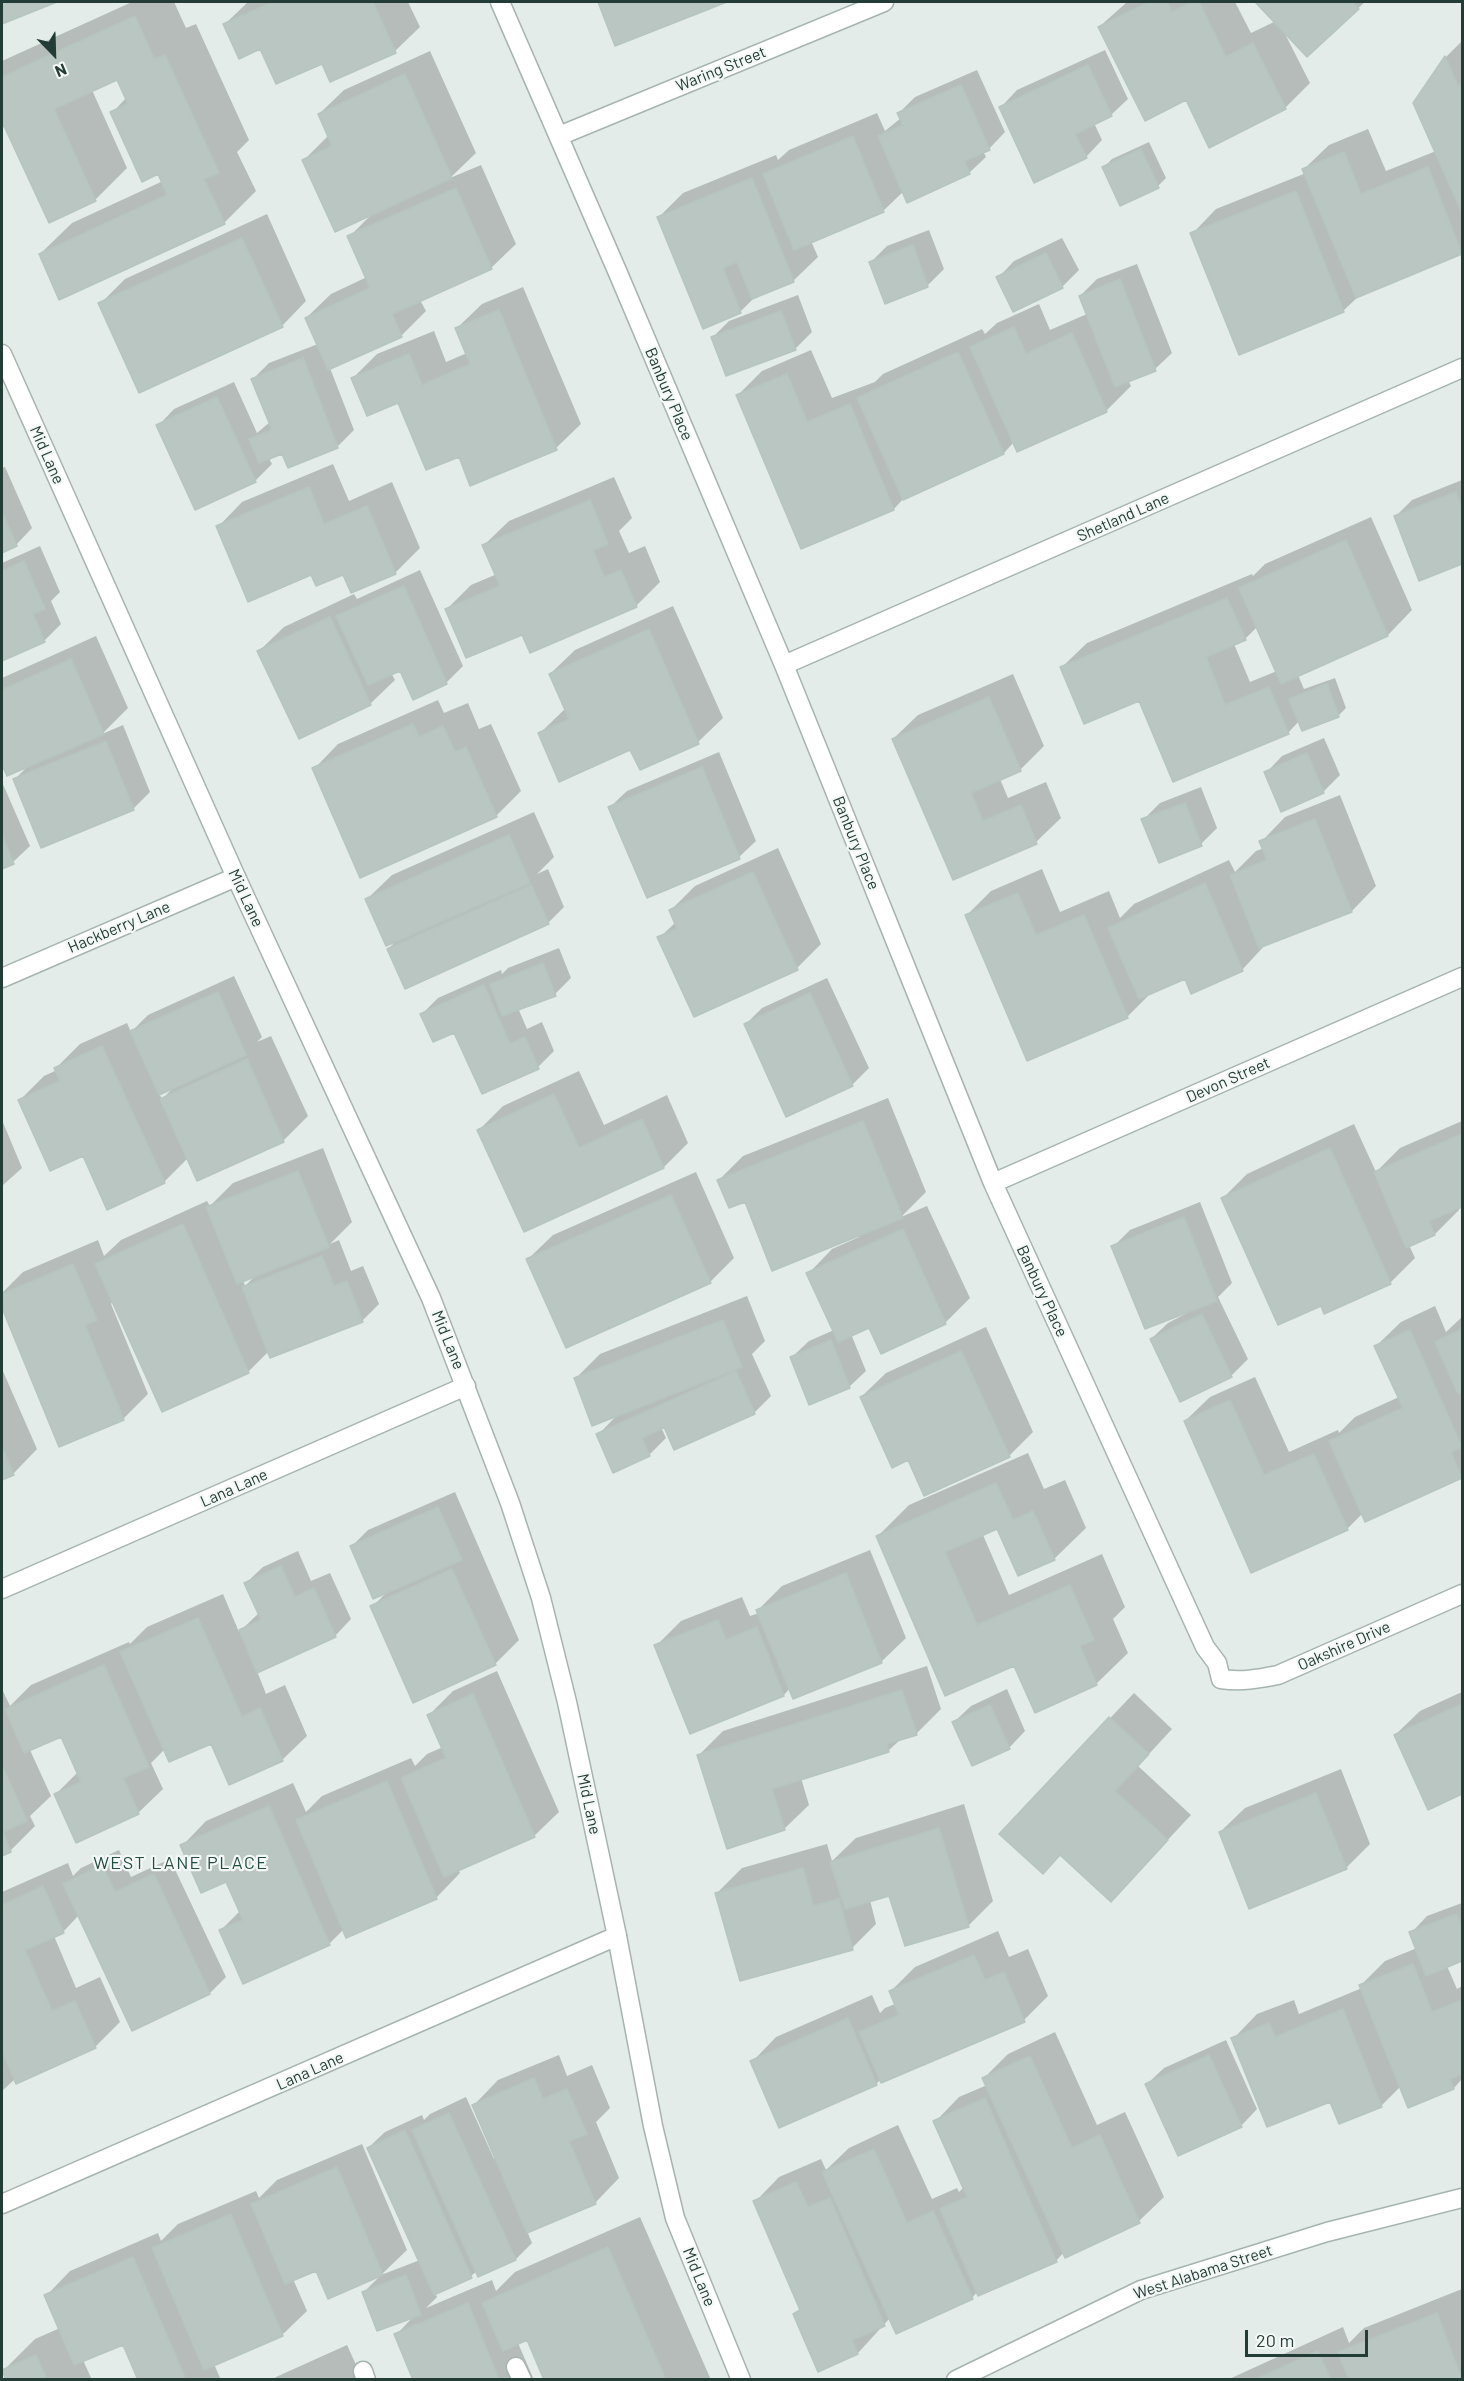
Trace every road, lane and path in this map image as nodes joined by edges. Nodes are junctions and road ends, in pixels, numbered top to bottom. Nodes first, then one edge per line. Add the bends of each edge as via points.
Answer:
1 (500, 2) edge
2 (884, 2) edge
3 (559, 136) junction
4 (3, 363) edge
5 (1462, 369) edge
6 (784, 665) junction
7 (236, 877) junction
8 (1462, 977) edge
9 (2, 978) edge
10 (993, 1184) junction
11 (466, 1386) junction
12 (2, 1589) edge
13 (1462, 1594) edge
14 (1221, 1679) joint
15 (618, 1936) junction
16 (1462, 2198) edge
17 (2, 2204) edge
18 (741, 2379) edge
19 (956, 2379) edge

1 - 3 street, Banbury Place
2 - 3 street, Waring Street
3 - 6 street, Banbury Place
4 - 7 street, Mid Lane
5 - 6 street, Shetland Lane
6 - 10 street, Banbury Place
7 - 9 street, Hackberry Lane
7 - 11 street, Mid Lane via 431,1298
8 - 10 street, Devon Street
10 - 14 street, Banbury Place
11 - 12 street, Lana Lane
11 - 15 street, Mid Lane via 541,1598
13 - 14 street, Oakshire Drive via 1278,1675 1257,1680
15 - 17 street, Lana Lane
15 - 18 street, Mid Lane via 653,2126 675,2218
16 - 19 street, West Alabama Street via 1327,2232 1141,2290

